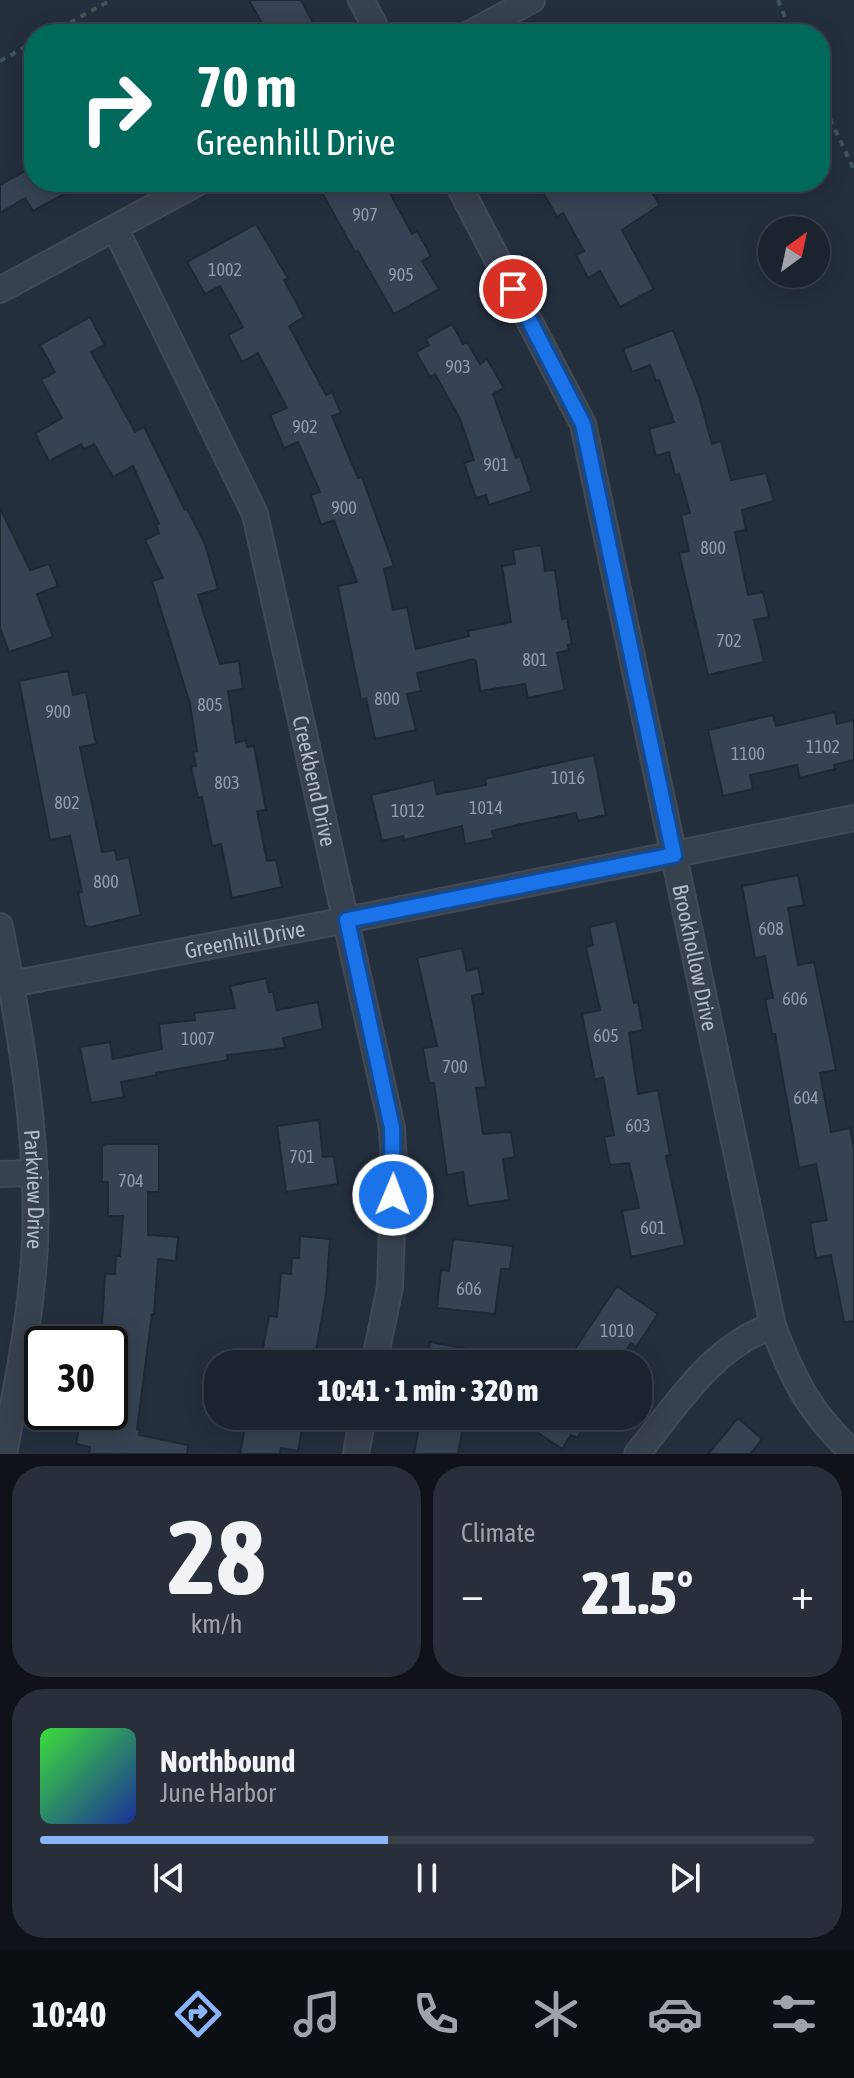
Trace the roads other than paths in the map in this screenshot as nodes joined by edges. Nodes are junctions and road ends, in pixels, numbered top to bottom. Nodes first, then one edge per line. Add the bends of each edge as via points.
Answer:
1 (361, 0) edge
2 (532, 0) edge
3 (374, 24) edge
4 (488, 24) edge
5 (181, 192) edge
6 (462, 192) edge
7 (115, 228) junction
8 (0, 290) edge
9 (854, 818) edge
10 (674, 855) junction
11 (347, 920) junction
12 (0, 926) edge
13 (11, 984) junction
14 (35, 1173) junction
15 (0, 1174) edge
16 (773, 1326) junction
17 (377, 1350) edge
18 (360, 1430) edge
19 (4, 1454) edge
20 (356, 1454) edge
21 (637, 1454) edge
22 (854, 1454) edge

1 - 3 street
2 - 4 street
5 - 7 street
6 - 10 street, Brookhollow Drive via 583,424
7 - 8 street
7 - 11 street, Creekbend Drive via 255,514
9 - 10 street, Greenhill Drive
10 - 11 street, Greenhill Drive
10 - 16 street, Brookhollow Drive
11 - 13 street, Greenhill Drive
11 - 17 street, Creekbend Drive via 392,1128 390,1287
12 - 13 street, Parkview Drive
13 - 14 street, Parkview Drive
14 - 15 street
14 - 19 street, Parkview Drive via 30,1296
16 - 21 street via 751,1334 713,1362
16 - 22 street, Brookhollow Drive via 801,1393 824,1426
18 - 20 street

